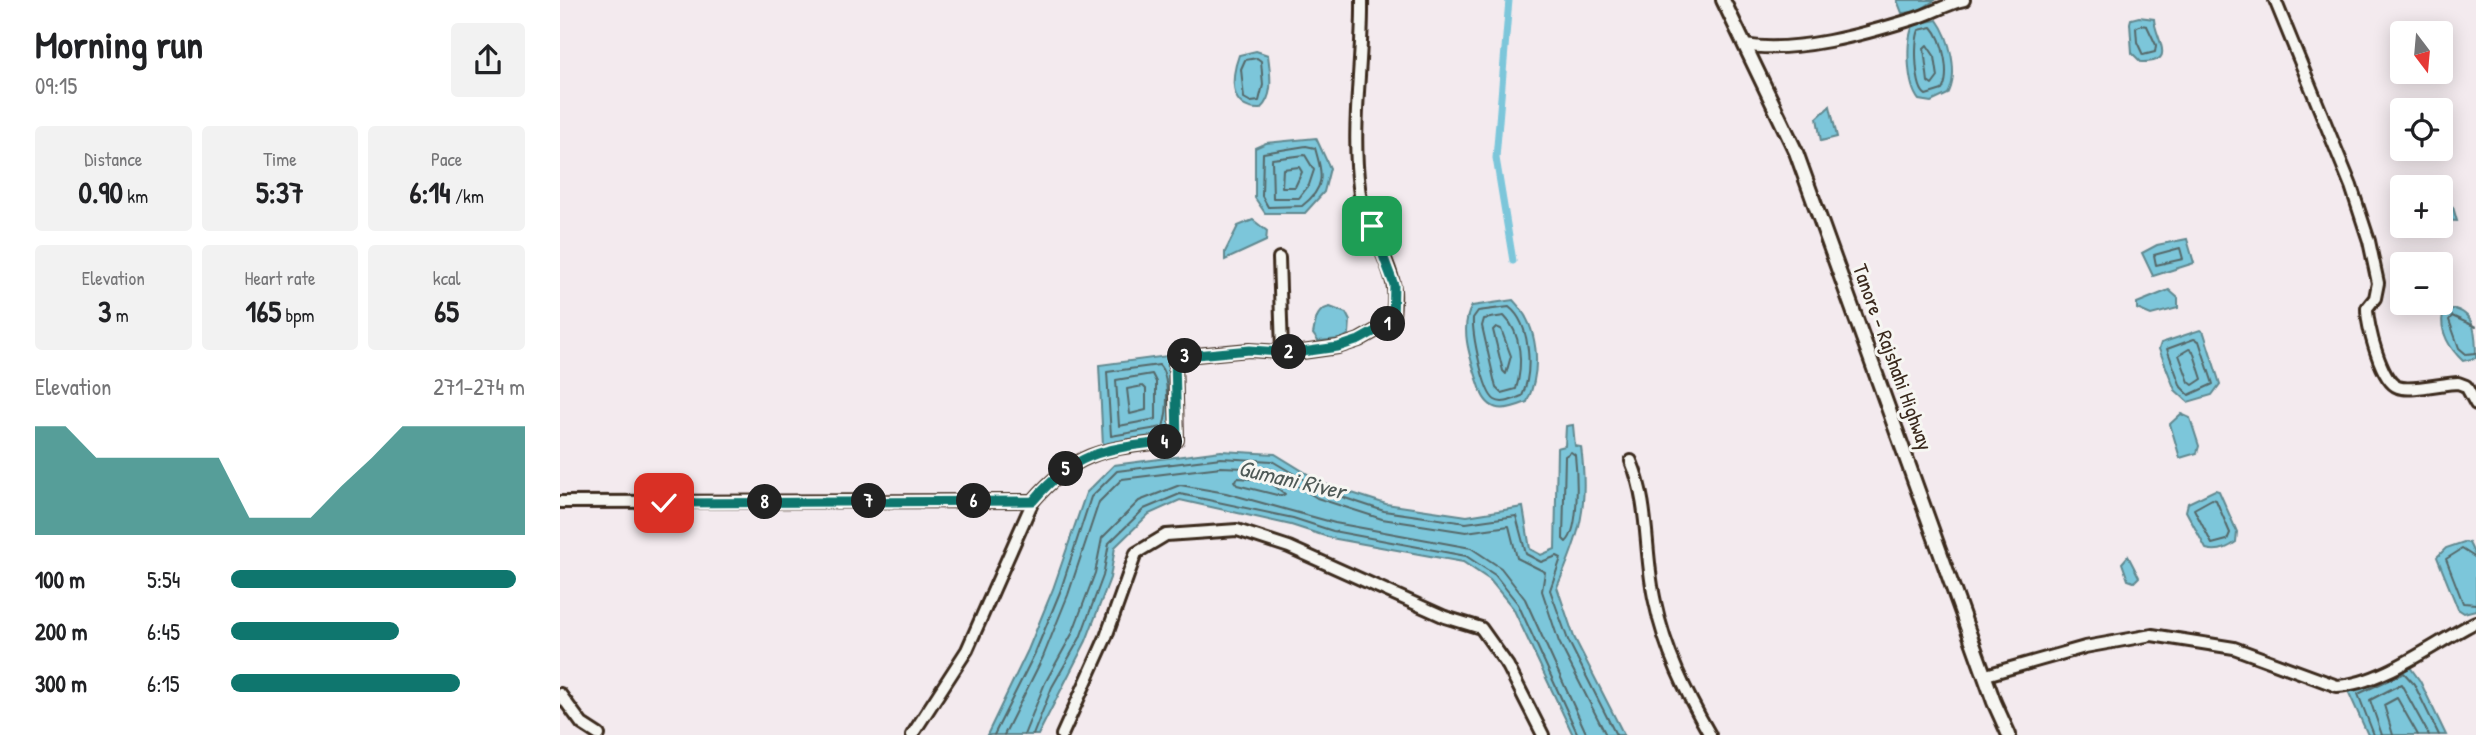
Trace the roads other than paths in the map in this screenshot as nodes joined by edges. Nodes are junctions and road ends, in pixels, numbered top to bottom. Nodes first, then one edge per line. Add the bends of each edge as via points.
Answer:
1 (1362, 0) edge
2 (1723, 0) edge
3 (1964, 0) edge
4 (2275, 0) edge
5 (1744, 45) junction
6 (1279, 258) dead end
7 (1282, 351) junction
8 (2476, 404) edge
9 (1632, 461) dead end
10 (1033, 501) junction
11 (560, 502) edge
12 (2476, 622) edge
13 (1986, 675) junction
14 (560, 694) edge
15 (599, 735) edge
16 (912, 735) edge
17 (1062, 735) edge
18 (1543, 735) edge
19 (1710, 735) edge
20 (2009, 735) edge

1 - 7 street via 1362,70 1355,106 1359,192 1394,285 1393,321 1338,347
2 - 5 main road, Tanore - Rajshahi Highway
3 - 5 street via 1843,39 1765,49
4 - 8 street via 2369,241 2378,283 2375,298 2367,307 2367,320 2386,380 2398,388 2458,383 2466,386
5 - 13 main road, Tanore - Rajshahi Highway via 1801,164
6 - 7 street
7 - 10 street via 1175,357 1177,440 1080,458
9 - 19 street via 1642,484 1654,601 1667,648
10 - 11 street
10 - 16 street via 967,650
12 - 13 street via 2413,658 2350,685 2337,685 2234,648 2152,635 2085,647
13 - 20 main road, Tanore - Rajshahi Highway
14 - 15 street via 582,724
17 - 18 street via 1136,553 1166,535 1237,530 1289,547 1445,617 1481,628 1508,666

